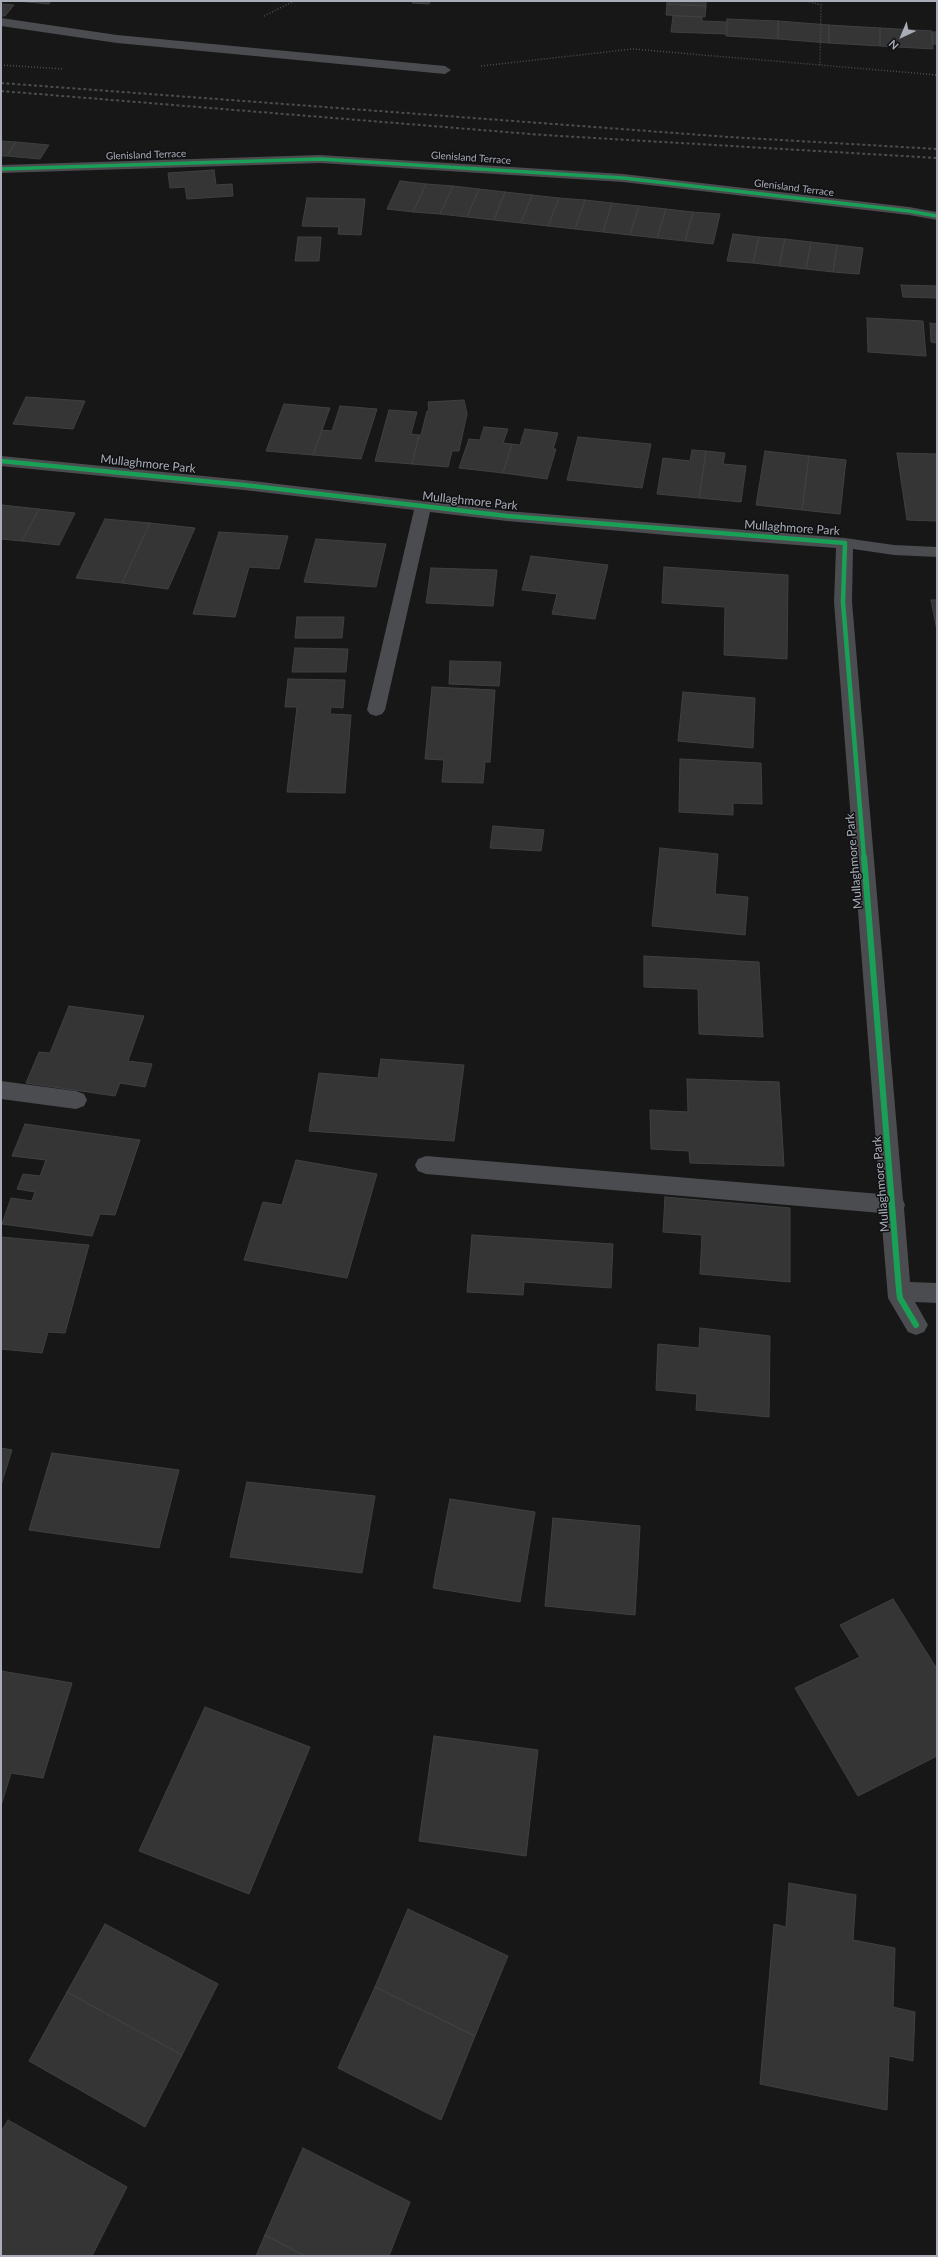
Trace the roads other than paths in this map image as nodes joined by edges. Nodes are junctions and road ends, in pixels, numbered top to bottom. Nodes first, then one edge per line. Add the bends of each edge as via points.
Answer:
1 (1, 22) edge
2 (445, 70) road end
3 (1, 169) edge
4 (937, 216) edge
5 (1, 461) edge
6 (423, 506) junction
7 (845, 543) junction
8 (937, 552) edge
9 (376, 710) dead end
10 (1, 1090) edge
11 (76, 1100) dead end
12 (426, 1165) dead end
13 (894, 1205) junction
14 (899, 1291) junction
15 (937, 1293) edge
16 (916, 1325) dead end

1 - 2 street via 117,39
3 - 4 street, Glenisland Terrace via 320,159 623,178
5 - 6 street, Mullaghmore Park
6 - 7 street, Mullaghmore Park via 678,531
6 - 9 street
7 - 8 street, Mullaghmore Park via 894,550
7 - 13 street, Mullaghmore Park via 843,602
10 - 11 street
12 - 13 street
13 - 14 street, Mullaghmore Park
14 - 15 street
14 - 16 street, Mullaghmore Park via 900,1298

